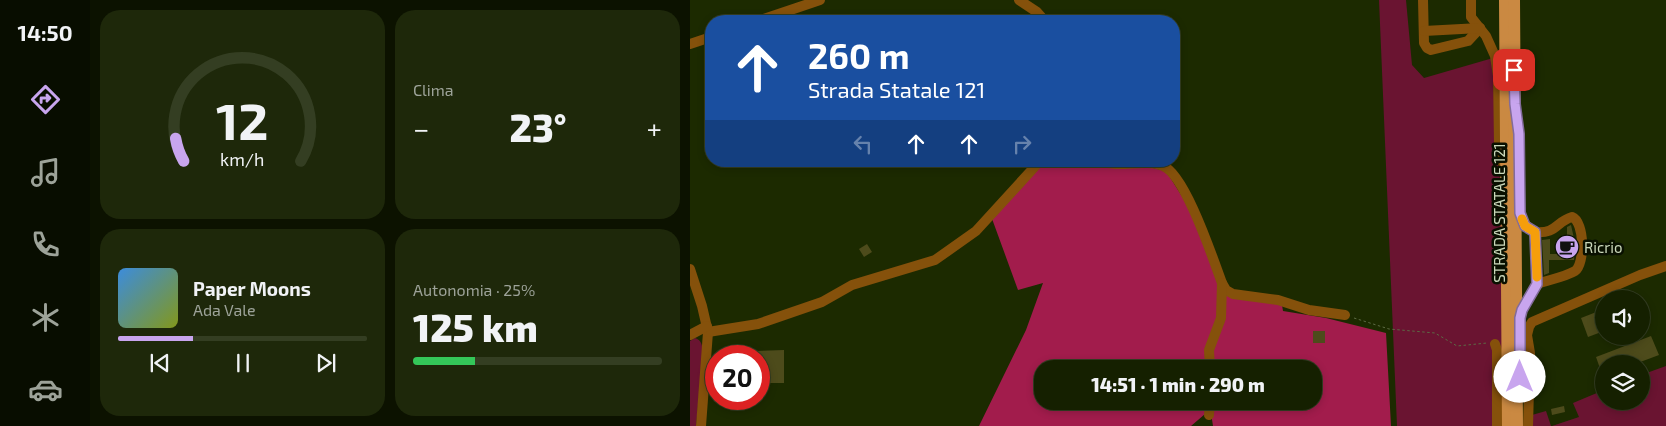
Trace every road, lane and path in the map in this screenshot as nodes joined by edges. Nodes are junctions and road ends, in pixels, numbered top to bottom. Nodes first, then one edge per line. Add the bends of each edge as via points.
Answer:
1 (820, 0) edge
2 (1019, 0) edge
3 (1422, 0) edge
4 (1471, 0) edge
5 (1505, 0) edge
6 (1514, 0) edge
7 (776, 15) edge
8 (1040, 15) edge
9 (1480, 28) junction
10 (1424, 31) junction
11 (705, 39) edge
12 (690, 44) edge
13 (1515, 104) junction
14 (1035, 167) edge
15 (1164, 167) edge
16 (1506, 186) junction
17 (1535, 232) junction
18 (1666, 266) edge
19 (690, 269) edge
20 (1222, 282) junction
21 (1537, 284) junction
22 (1345, 316) joint
23 (707, 329) junction
24 (690, 335) edge
25 (1495, 344) joint
26 (1210, 360) edge
27 (1209, 410) edge
28 (1209, 414) dead end
29 (1514, 423) edge
30 (701, 426) edge
31 (1497, 426) edge
32 (1528, 426) edge

1 - 7 street
2 - 8 street
3 - 10 street
4 - 9 street via 1471,17
5 - 16 main road, STRADA STATALE 121
6 - 13 main road, STRADA STATALE 121
9 - 10 street
9 - 10 street via 1468,41 1435,50 1426,48
9 - 16 street via 1495,56 1499,144
11 - 12 street
13 - 17 street via 1519,134 1520,213 1525,226
13 - 29 main road, STRADA STATALE 121
14 - 23 street via 976,231 935,260 852,285 822,302 758,324
15 - 20 street via 1186,194
16 - 29 main road, STRADA STATALE 121
17 - 21 street
17 - 21 street via 1548,232 1572,217 1579,222 1582,242 1581,264 1576,270
18 - 32 street via 1532,322 1527,335 1530,353
19 - 23 street
20 - 22 street via 1233,294 1278,300 1309,310
20 - 26 street via 1221,318 1209,350
21 - 29 street via 1520,318 1521,393
22 - 25 path via 1389,329 1435,333 1457,346
23 - 24 street
23 - 30 street
25 - 31 street
27 - 28 street

